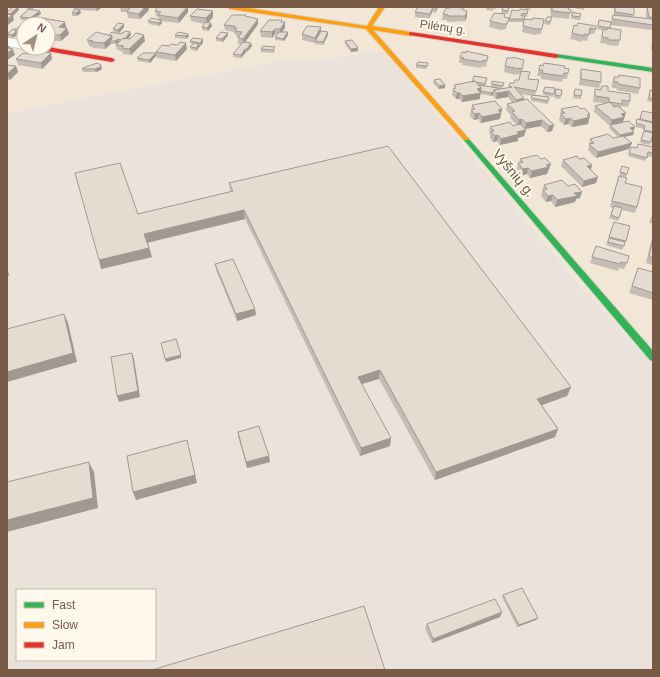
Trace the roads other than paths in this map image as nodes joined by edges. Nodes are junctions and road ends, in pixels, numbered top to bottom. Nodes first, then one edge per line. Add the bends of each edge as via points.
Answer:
1 (230, 7) edge
2 (382, 7) edge
3 (368, 28) junction
4 (56, 51) edge
5 (112, 60) dead end
6 (653, 70) edge
7 (653, 357) edge

1 - 3 street, Pilėnų g.
2 - 3 street
3 - 6 street, Pilėnų g.
3 - 7 street, Vyšnių g.
4 - 5 street

